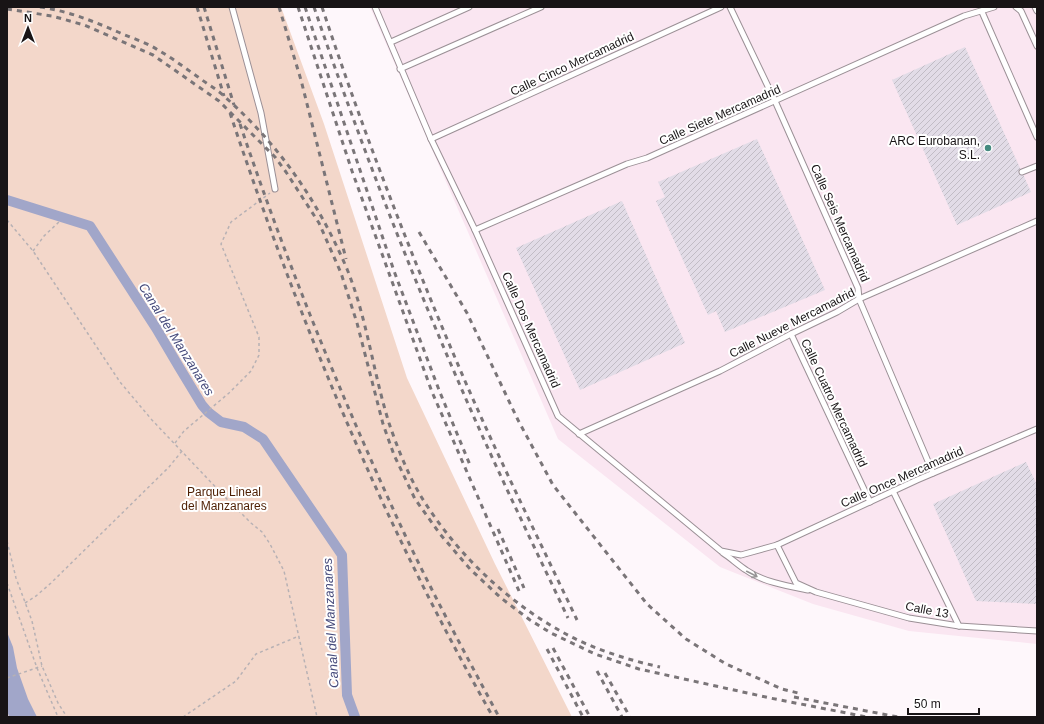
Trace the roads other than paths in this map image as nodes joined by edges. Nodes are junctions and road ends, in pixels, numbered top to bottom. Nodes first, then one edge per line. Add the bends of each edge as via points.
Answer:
1 (232, 7) edge
2 (375, 7) edge
3 (469, 7) edge
4 (541, 7) edge
5 (721, 7) edge
6 (730, 7) edge
7 (973, 7) edge
8 (994, 7) edge
9 (1016, 7) edge
10 (1035, 7) edge
11 (1037, 11) edge
12 (982, 12) junction
13 (971, 14) junction
14 (390, 42) junction
15 (1037, 46) edge
16 (400, 69) junction
17 (775, 100) junction
18 (1037, 137) edge
19 (430, 138) junction
20 (1037, 166) edge
21 (1022, 172) dead end
22 (275, 190) road end
23 (1037, 221) edge
24 (475, 230) junction
25 (859, 299) junction
26 (791, 334) junction
27 (1037, 429) edge
28 (579, 434) junction
29 (933, 473) junction
30 (893, 491) junction
31 (870, 502) junction
32 (777, 545) junction
33 (721, 551) junction
34 (816, 592) junction
35 (959, 626) junction
36 (1037, 631) edge

1 - 22 lane via 261,114
2 - 14 lane, Calle Dos Mercamadrid
3 - 14 lane
4 - 16 lane
5 - 19 lane, Calle Cinco Mercamadrid
6 - 17 lane, Calle Seis Mercamadrid
7 - 13 lane
8 - 12 lane, Calle Siete Mercamadrid
9 - 15 lane via 1021,11
10 - 11 lane
12 - 13 lane, Calle Siete Mercamadrid
12 - 18 lane
13 - 17 lane, Calle Siete Mercamadrid
14 - 16 lane, Calle Dos Mercamadrid
16 - 19 lane, Calle Dos Mercamadrid
17 - 24 lane, Calle Siete Mercamadrid via 648,158 627,164
17 - 25 lane, Calle Seis Mercamadrid via 858,288
19 - 24 lane, Calle Dos Mercamadrid
20 - 21 lane
23 - 25 lane, Calle Nueve Mercamadrid
24 - 28 lane, Calle Dos Mercamadrid via 558,416
25 - 26 lane, Calle Nueve Mercamadrid
25 - 29 lane, Calle Seis Mercamadrid
26 - 28 lane, Calle Nueve Mercamadrid via 720,371
26 - 31 lane, Calle Cuatro Mercamadrid
27 - 29 lane, Calle Once Mercamadrid
28 - 33 lane, Calle Dos Mercamadrid
29 - 30 lane, Calle Once Mercamadrid
30 - 31 lane, Calle Once Mercamadrid
30 - 35 lane
31 - 32 lane, Calle Once Mercamadrid
32 - 33 lane, Calle Dos Mercamadrid via 741,555
32 - 34 lane, Calle 13 via 796,583
33 -> 34 lane, Calle 13 via 760,578
34 - 35 lane, Calle 13 via 909,618
35 - 36 lane, Calle 13

